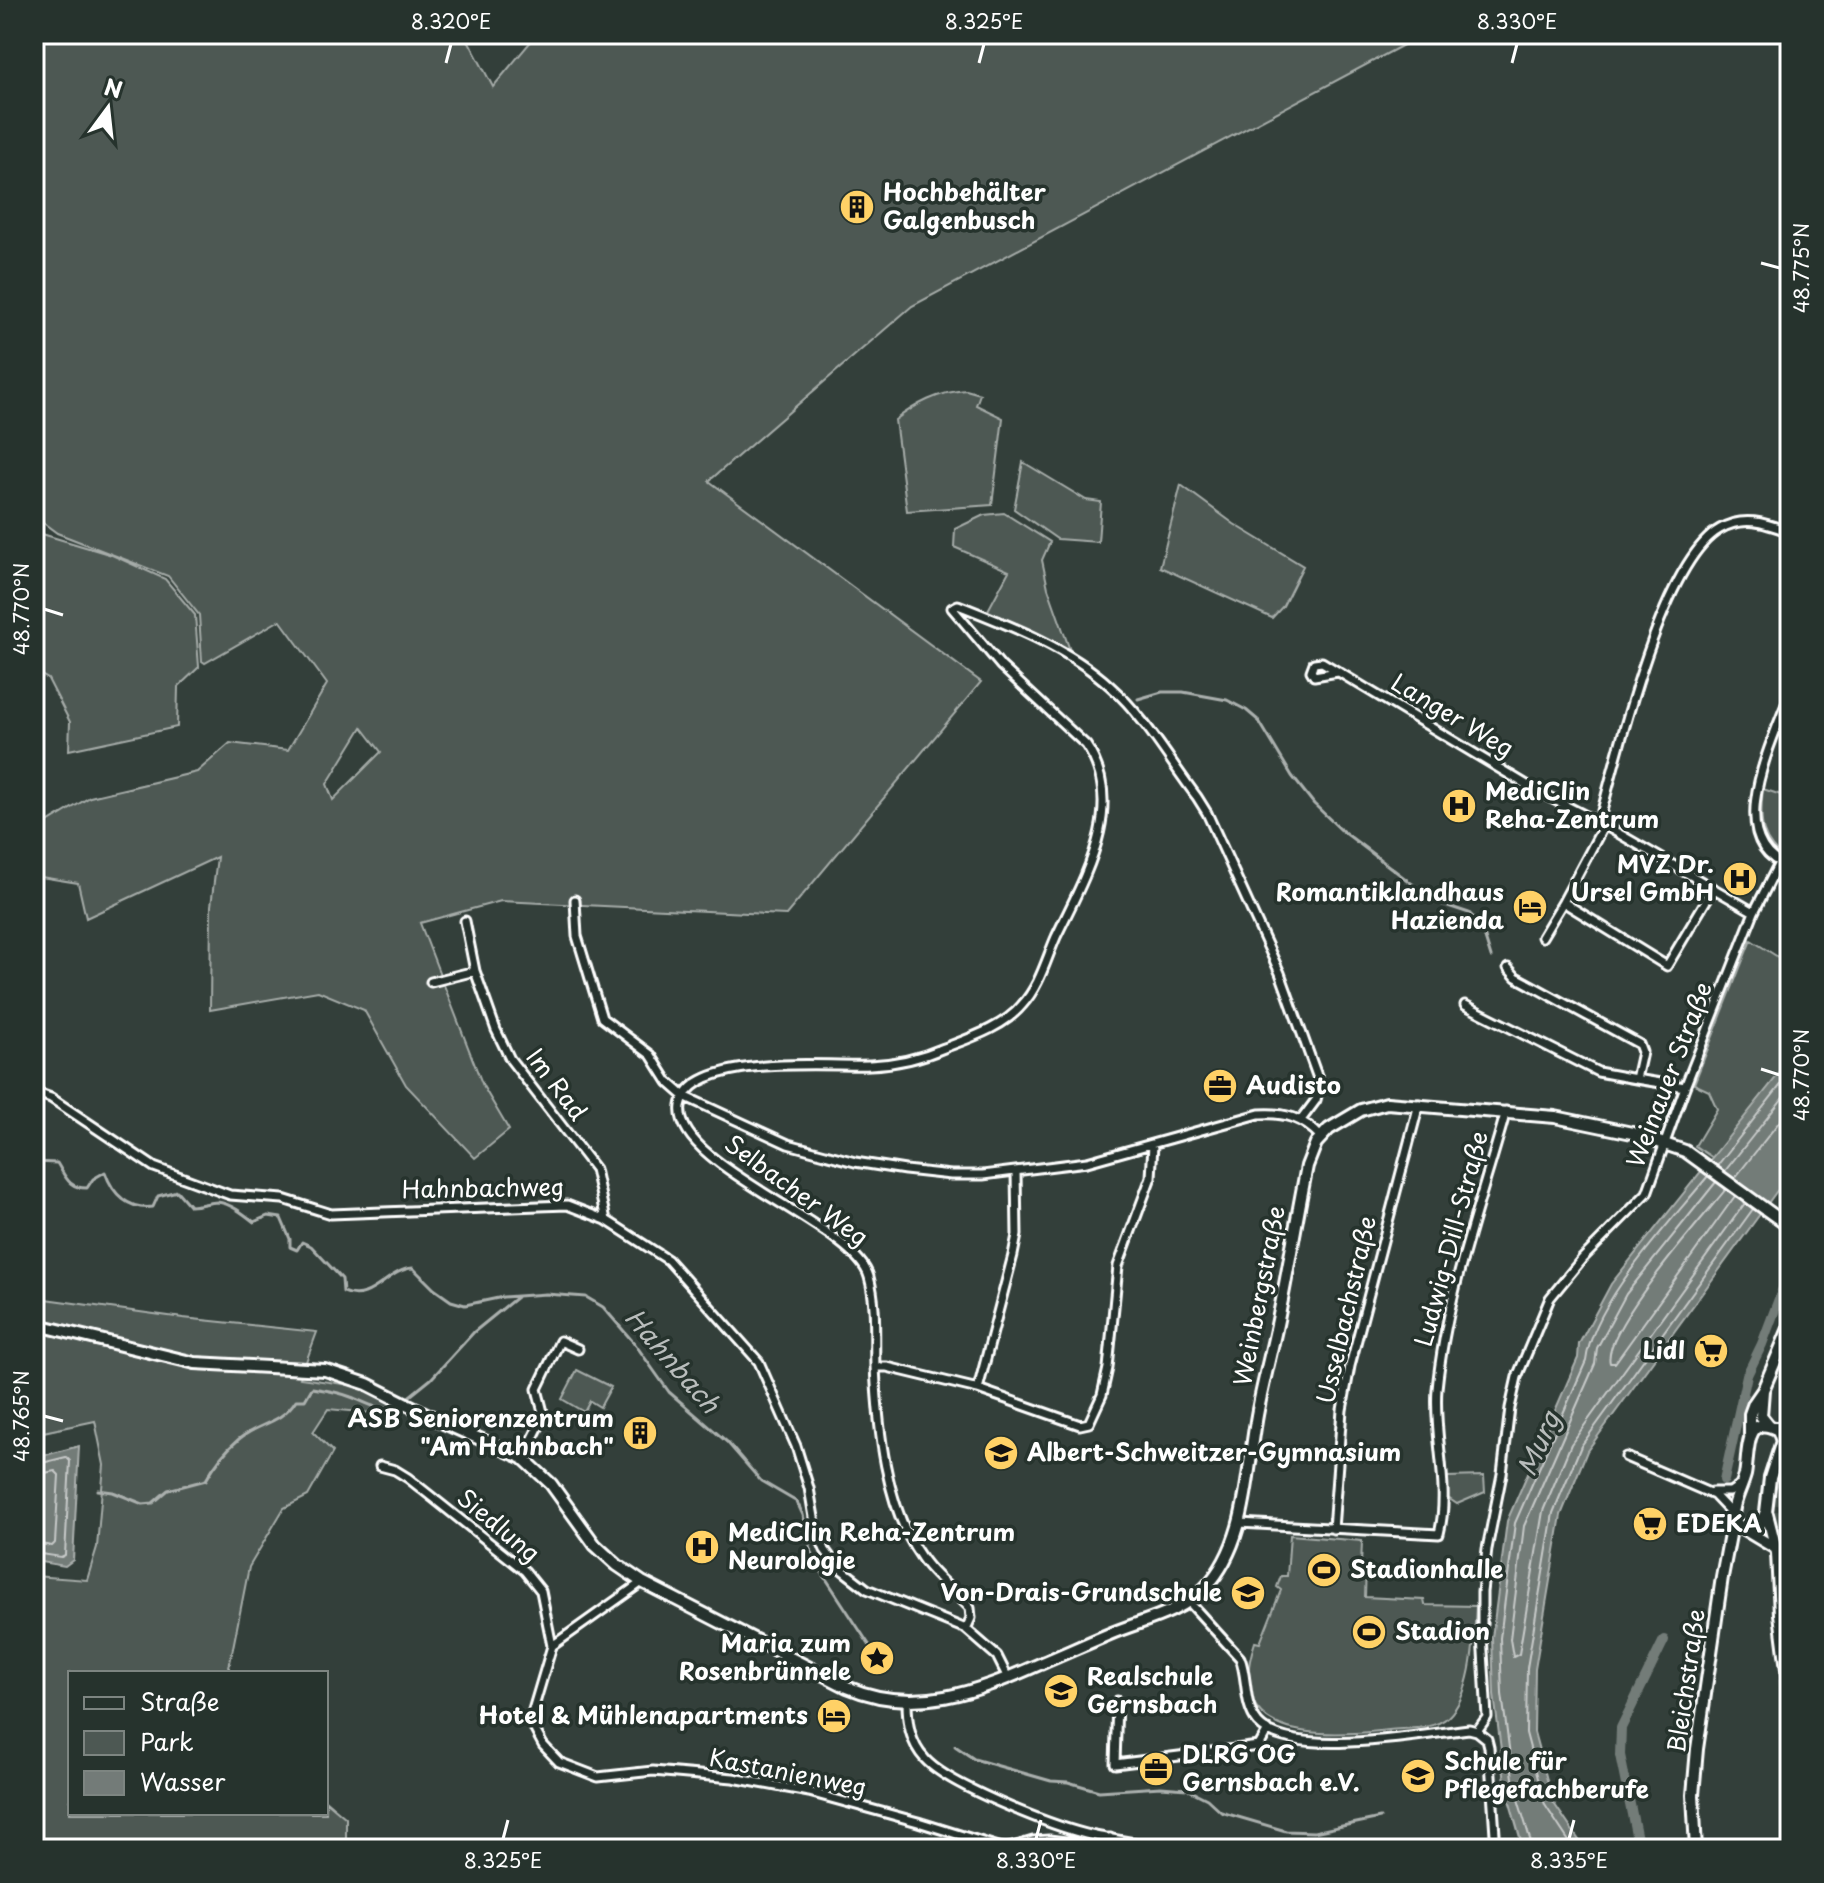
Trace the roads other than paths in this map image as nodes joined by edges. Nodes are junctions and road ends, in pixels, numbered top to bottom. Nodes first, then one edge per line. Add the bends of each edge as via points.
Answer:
1 (1790, 532) edge
2 (1338, 672) dead end
3 (1790, 694) edge
4 (1602, 823) junction
5 (1779, 863) junction
6 (1790, 867) edge
7 (1713, 889) junction
8 (575, 900) dead end
9 (1563, 902) junction
10 (1754, 912) junction
11 (465, 921) dead end
12 (1542, 937) dead end
13 (1508, 968) dead end
14 (475, 971) junction
15 (431, 982) dead end
16 (1465, 1005) dead end
17 (1636, 1079) junction
18 (1685, 1087) junction
19 (34, 1092) edge
20 (684, 1096) junction
21 (1419, 1104) junction
22 (1506, 1111) junction
23 (1301, 1120) junction
24 (1321, 1137) junction
25 (1666, 1143) junction
26 (1153, 1145) junction
27 (1016, 1172) junction
28 (606, 1220) junction
29 (1790, 1227) edge
30 (34, 1324) edge
31 (1790, 1326) edge
32 (578, 1349) dead end
33 (875, 1367) junction
34 (978, 1389) junction
35 (1763, 1390) junction
36 (1790, 1415) edge
37 (1771, 1426) junction
38 (1790, 1434) edge
39 (1750, 1437) junction
40 (1782, 1445) junction
41 (1626, 1457) dead end
42 (523, 1458) junction
43 (380, 1466) dead end
44 (1744, 1478) junction
45 (1706, 1491) junction
46 (1766, 1512) junction
47 (1732, 1516) junction
48 (1239, 1523) junction
49 (1333, 1529) junction
50 (1745, 1529) junction
51 (1775, 1545) junction
52 (1790, 1557) edge
53 (1779, 1576) junction
54 (642, 1582) junction
55 (1189, 1602) junction
56 (966, 1629) junction
57 (552, 1646) junction
58 (1008, 1678) junction
59 (1790, 1693) edge
60 (907, 1701) junction
61 (1117, 1701) dead end
62 (1268, 1730) junction
63 (1477, 1731) junction
64 (1110, 1838) junction
65 (1006, 1849) edge
66 (1158, 1849) edge
67 (1496, 1849) edge
68 (1696, 1849) edge

1 - 4 street via 1754,521 1731,524 1708,538 1691,560 1644,664
2 - 4 street, Langer Weg via 1537,791
3 - 5 street via 1753,817 1758,839
4 - 7 street, Langer Weg
4 - 9 street
5 - 6 street
5 - 10 street, Weinauer Straße
7 - 9 street via 1667,966
7 - 10 street, Langer Weg
8 - 20 street, Selbacher Weg via 577,936 602,1018 651,1055
9 - 12 street
10 - 18 street, Weinauer Straße
11 - 14 street, Im Rad
13 - 17 street via 1639,1044
14 - 15 street
14 - 28 street, Im Rad via 510,1059 595,1169
16 - 17 street, Weinauer Straße via 1598,1072
17 - 18 street, Weinauer Straße
18 - 25 street, Weinauer Straße
19 - 28 street, Hahnbachweg via 154,1167 230,1195 283,1199 331,1214 567,1205
20 - 23 street via 700,1081 741,1069 870,1065 921,1056 1011,1016 1034,988 1094,852 1104,792 1086,745 1001,666 956,614 952,608 958,605 1039,640 1110,686 1197,797 1280,973 1320,1084
20 - 27 street via 788,1144 840,1159 951,1175
20 - 33 street, Selbacher Weg via 683,1123 708,1152 829,1235 866,1269 872,1290
21 - 22 street
21 - 24 street via 1387,1103 1361,1110
21 - 49 street, Usselbachstraße via 1350,1366
22 - 25 street via 1592,1123
22 - 49 street, Ludwig-Dill-Straße via 1443,1336 1437,1394 1439,1534
23 - 24 street
23 - 26 street via 1259,1114
24 - 48 street, Weinbergstraße via 1307,1166
25 - 29 street
25 - 63 street, Weinauer Straße via 1647,1193 1550,1298 1517,1377 1482,1592 1487,1717
26 - 27 street
26 - 34 street via 1151,1177 1118,1266 1108,1368 1089,1423 1080,1425
27 - 34 street via 1017,1235
28 - 56 street, Hahnbachweg via 668,1260 759,1362 796,1446 816,1529 836,1565 867,1589
30 - 42 street, Weinbergstraße via 195,1363 298,1367 347,1376
31 - 35 street
32 - 42 street via 560,1341 537,1389 544,1416
33 - 34 street
33 - 56 street, Selbacher Weg via 881,1435 901,1520 922,1559 970,1608
35 - 37 street via 1761,1416
35 - 39 street via 1752,1408
36 - 37 street via 1782,1425
37 - 39 street via 1756,1428
37 - 40 street via 1780,1433
38 - 40 street
39 - 44 street, Bleichstraße
40 - 46 street via 1770,1478
41 - 45 street
42 - 54 street, Weinbergstraße via 551,1484 595,1545
43 - 57 street, Siedlung via 408,1478 525,1571 541,1591
44 - 45 street via 1730,1492
44 - 47 street, Bleichstraße
45 - 47 street
46 - 50 street via 1759,1526
46 - 51 street
47 - 50 street
47 - 68 street, Bleichstraße via 1697,1749
48 - 49 street
48 - 55 street, Weinbergstraße via 1224,1563
50 - 51 street
51 - 52 street
51 - 53 street
52 - 53 street
53 - 59 street
54 - 57 street
54 - 60 street, Weinbergstraße via 854,1690
55 - 58 street, Weinbergstraße
55 - 62 street via 1240,1658 1254,1715
56 - 58 street, Hahnbachweg via 997,1656
57 - 65 street, Kastanienweg via 533,1710 535,1730 559,1762 598,1777 653,1771 809,1792
58 - 60 street, Weinbergstraße via 959,1695
60 - 64 street via 912,1738 939,1773 1050,1822
61 - 62 street via 1115,1764 1259,1746
62 - 63 street via 1298,1740 1368,1742
63 - 67 street via 1489,1747
64 - 65 street via 1099,1846 1049,1840
64 - 66 street

